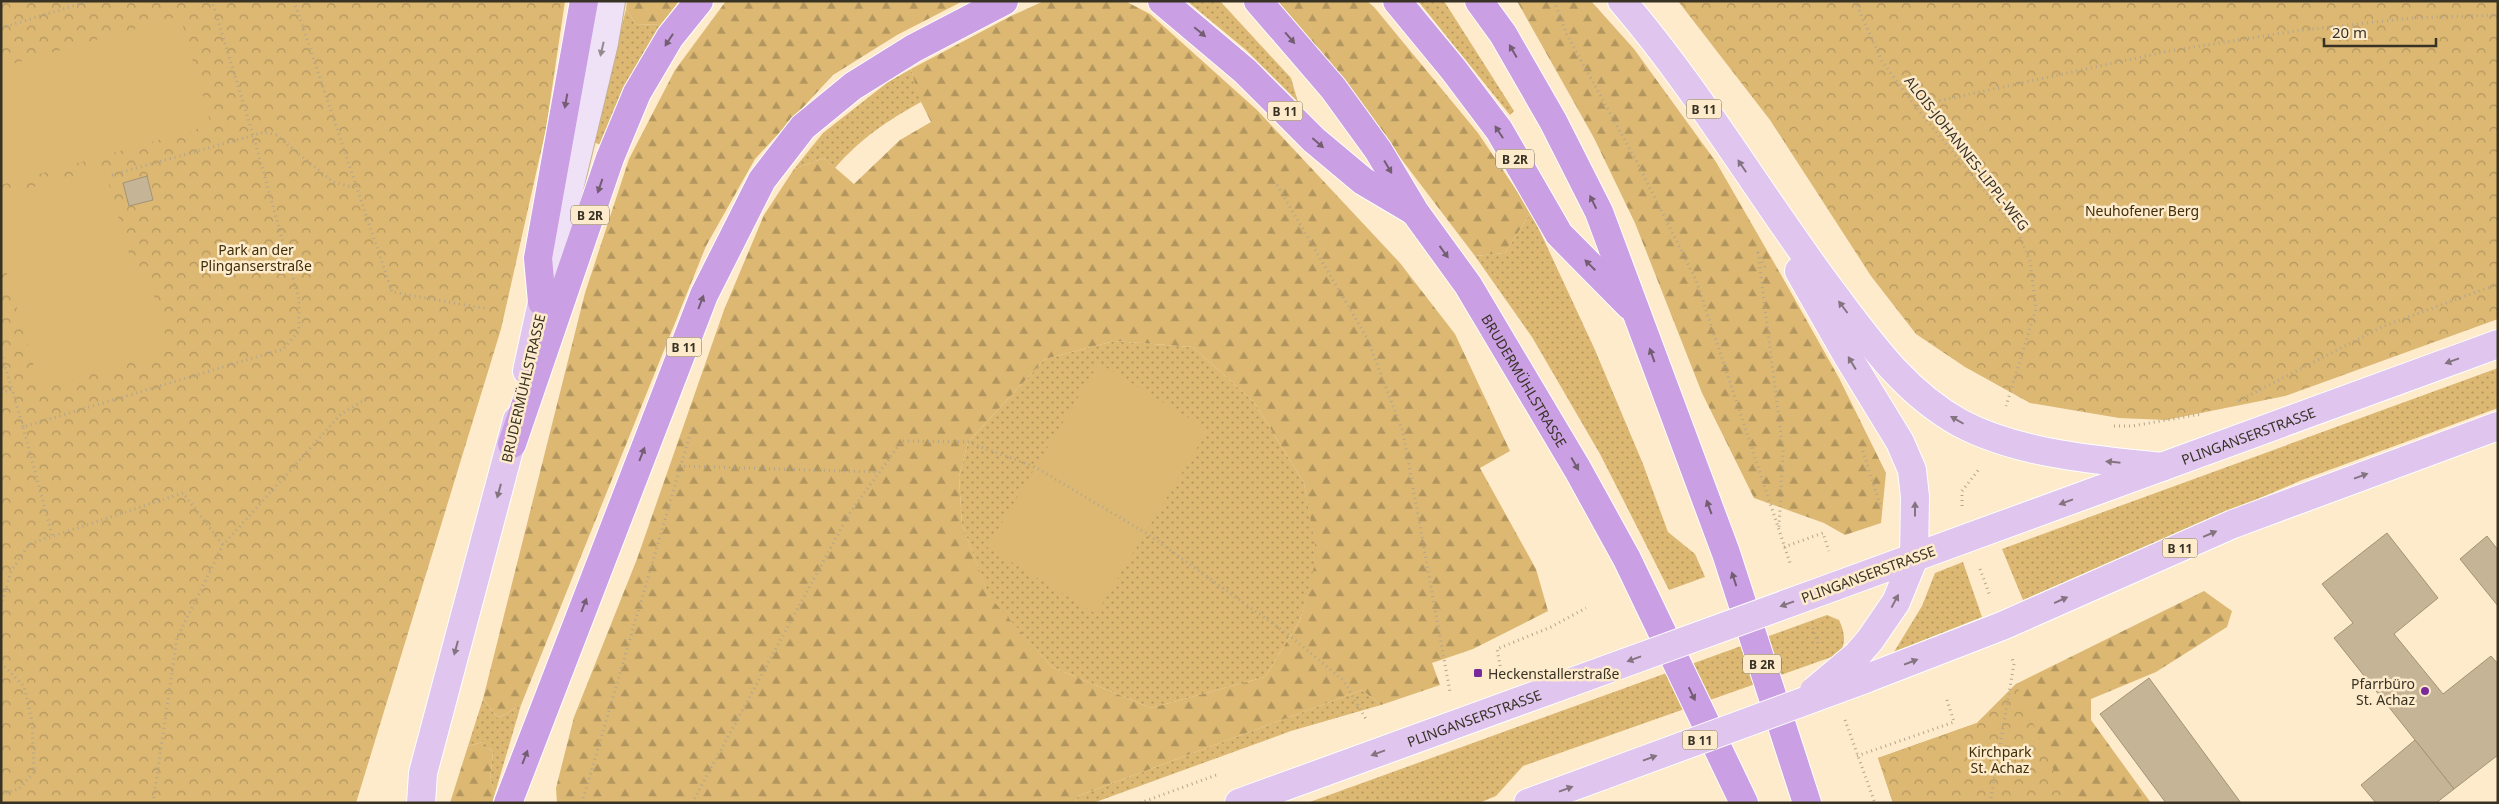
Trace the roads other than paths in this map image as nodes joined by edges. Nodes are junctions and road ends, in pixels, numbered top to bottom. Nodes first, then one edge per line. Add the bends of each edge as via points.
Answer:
1 (584, 1) edge
2 (611, 1) edge
3 (699, 1) edge
4 (1004, 1) edge
5 (1162, 1) edge
6 (1258, 1) edge
7 (1398, 1) edge
8 (1479, 1) edge
9 (1622, 1) edge
10 (1769, 206) junction
11 (1415, 212) junction
12 (542, 302) junction
13 (1636, 312) junction
14 (2498, 344) edge
15 (2498, 426) edge
16 (512, 444) junction
17 (2162, 467) junction
18 (1914, 558) junction
19 (1861, 667) junction
20 (423, 773) junction
21 (1742, 797) edge
22 (511, 799) edge
23 (411, 803) edge
24 (421, 803) edge
25 (1238, 803) edge
26 (1528, 803) edge
27 (1807, 803) edge

1 -> 12 highway via 538,258
2 -> 12 main road, BRUDERMÜHLSTRASSE via 604,43
3 -> 16 highway, B 2R via 670,37 636,93 610,158
22 -> 4 highway, B 11 via 704,295 762,180 803,127 853,86 914,48
5 -> 11 highway, B 11 via 1246,71 1314,140 1363,181
6 -> 11 highway, BRUDERMÜHLSTRASSE via 1333,88 1378,150
13 -> 7 highway, B 2R via 1558,234 1499,130
13 -> 8 highway, B 2R via 1599,212 1553,120 1503,34
10 -> 9 main road, B 11 via 1697,98
17 -> 10 main road, B 11 via 2092,459 1996,438 1960,423 1918,396 1884,361
18 -> 10 main road via 1912,470 1903,449 1806,284
11 -> 21 highway, BRUDERMÜHLSTRASSE via 1468,285 1578,470 1627,559
12 - 16 main road, BRUDERMÜHLSTRASSE
27 -> 13 highway, B 2R via 1726,552
14 -> 17 main road, PLINGANSERSTRASSE / B 11
19 -> 15 main road, B 11 via 2002,626 2233,524
16 -> 20 main road, BRUDERMÜHLSTRASSE
17 -> 18 main road, PLINGANSERSTRASSE
19 -> 18 main road via 1870,640 1896,602
18 -> 25 main road, PLINGANSERSTRASSE, bridge
26 -> 19 main road, B 11, bridge via 1795,706
20 - 23 main road, BRUDERMÜHLSTRASSE
20 - 24 main road, BRUDERMÜHLSTRASSE

